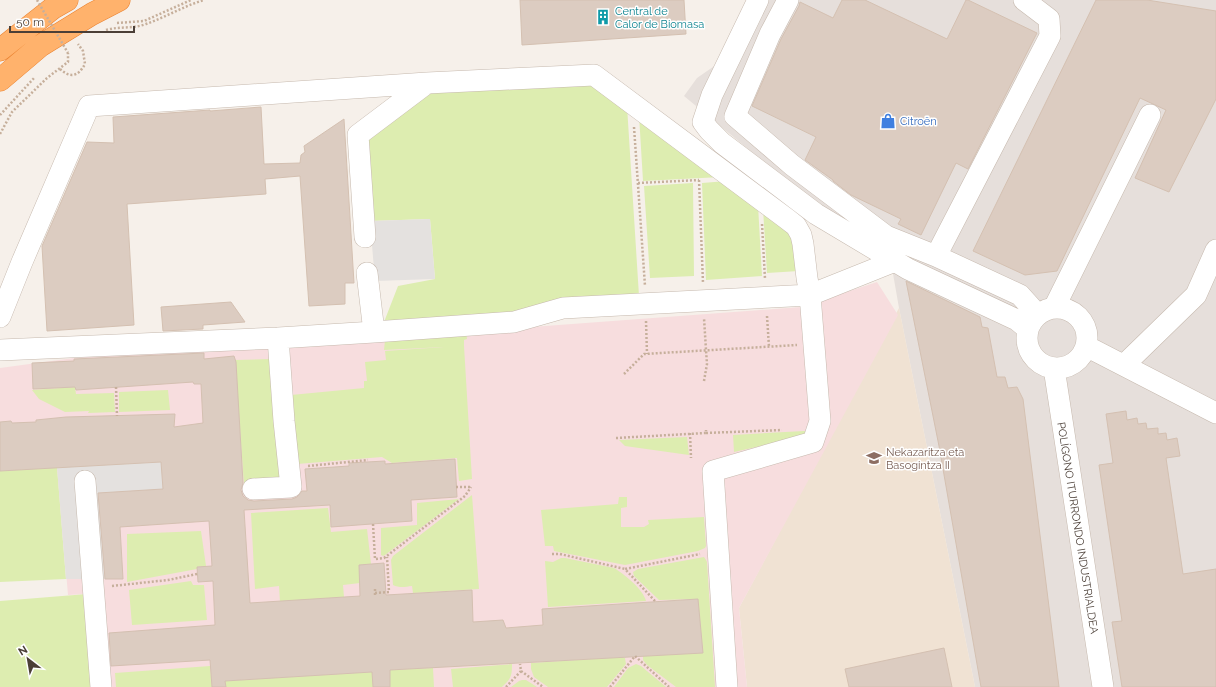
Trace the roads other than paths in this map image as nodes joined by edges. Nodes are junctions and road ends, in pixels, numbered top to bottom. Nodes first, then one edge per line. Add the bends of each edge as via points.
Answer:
1 (67, 0) edge
2 (119, 0) edge
3 (758, 0) edge
4 (788, 0) edge
5 (1024, 0) edge
6 (0, 50) edge
7 (0, 80) edge
8 (427, 83) junction
9 (1150, 115) dead end
10 (365, 237) dead end
11 (1216, 250) edge
12 (936, 256) junction
13 (895, 261) junction
14 (367, 273) dead end
15 (810, 295) junction
16 (0, 317) edge
17 (1040, 318) junction
18 (374, 332) junction
19 (278, 338) junction
20 (1086, 346) junction
21 (0, 350) edge
22 (1124, 365) junction
23 (1054, 368) junction
24 (1216, 413) edge
25 (85, 481) dead end
26 (254, 489) dead end
27 (101, 687) edge
28 (727, 687) edge
29 (1103, 687) edge

1 - 6 highway
2 - 7 highway via 40,46
3 - 13 street via 712,95 703,122 722,143 816,214
4 - 12 street via 767,41 735,116 792,165 886,236
5 - 12 street via 1049,19 1050,36
8 - 10 street via 358,135
8 - 15 street via 594,75 796,226 803,244
8 - 16 street via 89,106
9 - 17 street
11 - 22 street via 1196,295
12 - 17 street via 1020,295
13 - 15 street
13 - 17 street via 1017,320
14 - 18 street
15 - 18 street via 563,308 514,322
15 - 28 street via 820,422 813,442 713,471
17 - 20 street via 1061,308 1071,311 1085,325 1088,335
17 - 23 street via 1027,339 1029,349 1041,364
18 - 19 street
19 - 21 street
19 - 26 street via 291,487
20 - 22 street
20 - 23 street via 1078,361 1060,369
22 - 24 street
23 - 29 street, POLÍGONO ITURRONDO INDUSTRIALDEA
25 - 27 street

